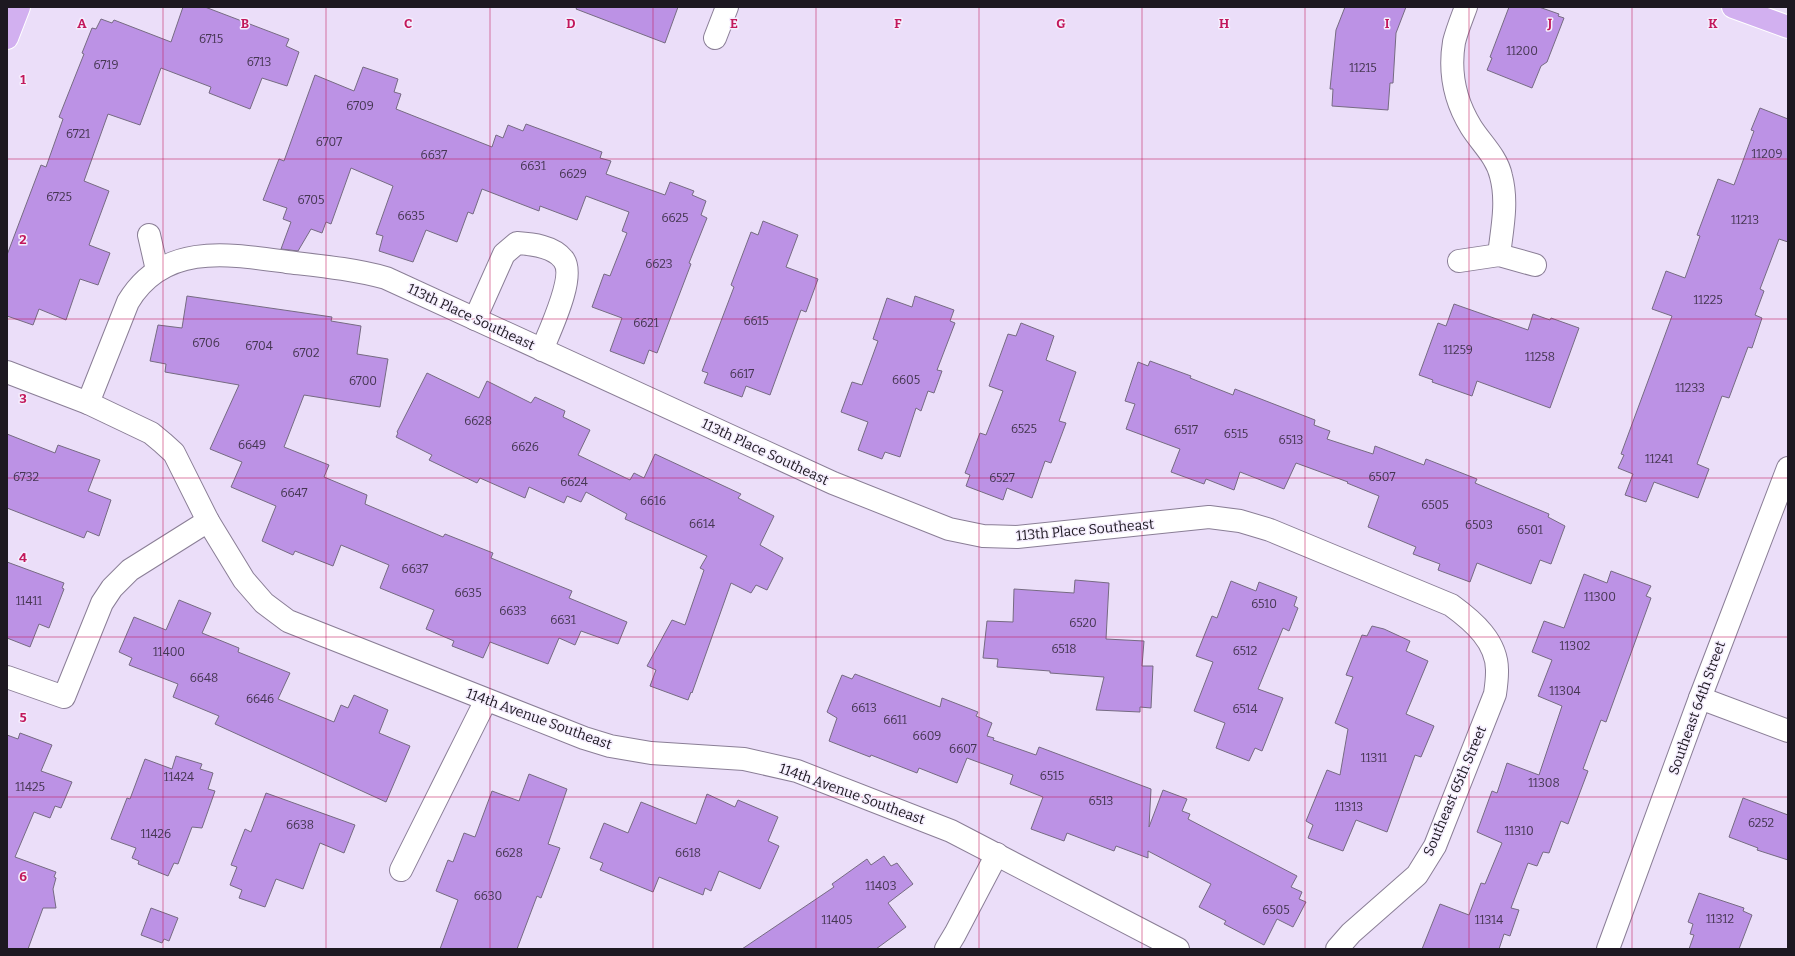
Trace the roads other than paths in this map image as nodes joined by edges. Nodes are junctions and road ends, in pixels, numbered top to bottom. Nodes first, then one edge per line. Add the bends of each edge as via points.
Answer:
1 (19, 7) edge
2 (727, 7) edge
3 (1466, 7) edge
4 (1741, 8) edge
5 (1788, 27) edge
6 (7, 38) edge
7 (715, 38) dead end
8 (149, 235) dead end
9 (1499, 255) junction
10 (1459, 261) dead end
11 (1535, 265) dead end
12 (157, 270) junction
13 (475, 319) junction
14 (542, 350) junction
15 (7, 372) edge
16 (88, 403) junction
17 (1788, 468) edge
18 (208, 522) junction
19 (1498, 670) joint
20 (7, 677) edge
21 (1700, 698) junction
22 (486, 700) junction
23 (1788, 731) edge
24 (997, 854) junction
25 (401, 870) dead end
26 (946, 949) edge
27 (1178, 949) edge
28 (1337, 949) edge
29 (1608, 949) edge

1 - 6 main road
2 - 7 street
3 - 9 street via 1454,41 1451,69 1457,99 1501,175 1505,202
4 - 5 main road
8 - 12 street
9 - 10 street
9 - 11 street
12 - 13 street, 113th Place Southeast via 203,247 225,254 355,270 386,278
12 - 16 street, 113th Place Southeast via 137,288 128,302
13 - 14 street, 113th Place Southeast
13 - 14 street via 504,254 517,243 534,244 554,251 564,259 567,272 565,288
14 - 19 street, 113th Place Southeast via 833,483 949,529 983,536 1017,537 1209,518 1240,521 1270,530 1451,605 1484,633 1492,648
15 - 16 street, 114th Avenue Southeast
16 - 18 street, 114th Avenue Southeast via 151,433 174,453
17 - 21 street, Southeast 64th Street
18 - 20 street via 130,570 112,588 102,604 64,697
18 - 22 street, 114th Avenue Southeast via 244,580 264,603 288,621
19 - 28 street, Southeast 65th Street via 1495,694 1435,846 1417,875 1351,933
21 - 23 street
21 - 29 street, Southeast 64th Street
22 - 24 street, 114th Avenue Southeast via 610,746 651,753 744,759 797,771 951,831
22 - 25 street
24 - 26 street
24 - 27 street, 114th Avenue Southeast

